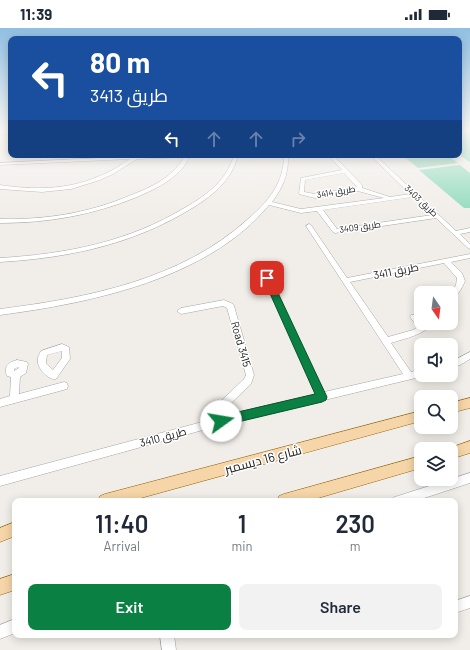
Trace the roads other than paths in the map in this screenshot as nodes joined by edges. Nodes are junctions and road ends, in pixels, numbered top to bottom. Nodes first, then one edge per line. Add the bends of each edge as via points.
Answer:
1 (73, 160) edge
2 (133, 160) edge
3 (185, 160) edge
4 (234, 160) edge
5 (287, 160) edge
6 (335, 160) edge
7 (377, 160) edge
8 (30, 162) joint
9 (0, 164) edge
10 (345, 171) junction
11 (0, 187) edge
12 (359, 189) junction
13 (304, 195) junction
14 (414, 195) junction
15 (389, 198) junction
16 (269, 203) junction
17 (319, 209) junction
18 (301, 210) junction
19 (437, 216) junction
20 (0, 222) edge
21 (309, 226) dead end
22 (470, 230) edge
23 (455, 233) junction
24 (470, 247) edge
25 (470, 256) edge
26 (0, 260) edge
27 (446, 261) junction
28 (267, 278) dead end
29 (345, 281) junction
30 (458, 289) edge
31 (181, 311) dead end
32 (0, 312) edge
33 (419, 330) edge
34 (386, 341) junction
35 (470, 355) edge
36 (458, 362) edge
37 (16, 374) dead end
38 (414, 375) edge
39 (53, 376) dead end
40 (409, 376) junction
41 (64, 386) dead end
42 (53, 389) junction
43 (322, 397) junction
44 (14, 399) junction
45 (0, 403) edge
46 (470, 403) edge
47 (458, 406) edge
48 (414, 418) edge
49 (221, 421) junction
50 (468, 445) edge
51 (458, 450) edge
52 (414, 464) edge
53 (470, 478) edge
54 (0, 481) edge
55 (116, 498) edge
56 (295, 498) edge
57 (407, 498) edge
58 (12, 530) edge
59 (0, 535) edge
60 (12, 583) edge
61 (0, 587) edge
62 (470, 602) edge
63 (458, 606) edge
64 (12, 627) edge
65 (0, 632) edge
66 (167, 638) edge
67 (169, 650) edge

1 - 8 street
2 - 11 street via 110,174 70,186 26,190
3 - 20 street via 180,168 157,186 113,205 62,218
4 - 26 street via 228,174 212,192 190,208 130,237 40,258
5 - 16 street via 284,176
6 - 10 street, طريق 3414
7 - 14 street, طريق 3403
8 - 9 street
10 - 12 street, طريق 3414 via 360,186
10 - 13 street, طريق 3414 via 303,179 301,194
12 - 13 street, طريق 3414 via 315,196
12 - 15 street
13 - 18 street
14 - 15 street
14 - 19 street, طريق 3403
15 - 17 street
16 - 18 street
16 - 32 street via 230,238 168,271 126,287 77,300
17 - 18 street
17 - 19 street, طريق 3409 via 335,231
19 - 23 street, طريق 3403
21 - 29 street
22 - 23 street
23 - 24 street, طريق 3403
25 - 27 street, طريق 3411
27 - 29 street, طريق 3411
27 - 30 street via 462,281
28 - 43 street
29 - 34 street
31 - 49 street, Road 3415 via 224,303 230,306 250,375 248,381 223,406
33 - 34 street
34 - 40 street
35 - 36 street
37 - 44 street
38 - 40 street, طريق 3410
39 - 42 street
40 - 43 street, طريق 3410
41 - 42 street
42 - 44 street
43 - 49 street, طريق 3410
44 - 45 street
46 - 47 main road
48 - 55 main road, شارع 16 ديسمبر
49 - 54 street, طريق 3410
50 - 51 main road
52 - 56 main road
53 - 57 street
58 - 59 main road
60 - 61 main road
62 - 63 street
64 - 65 street
66 - 67 street

